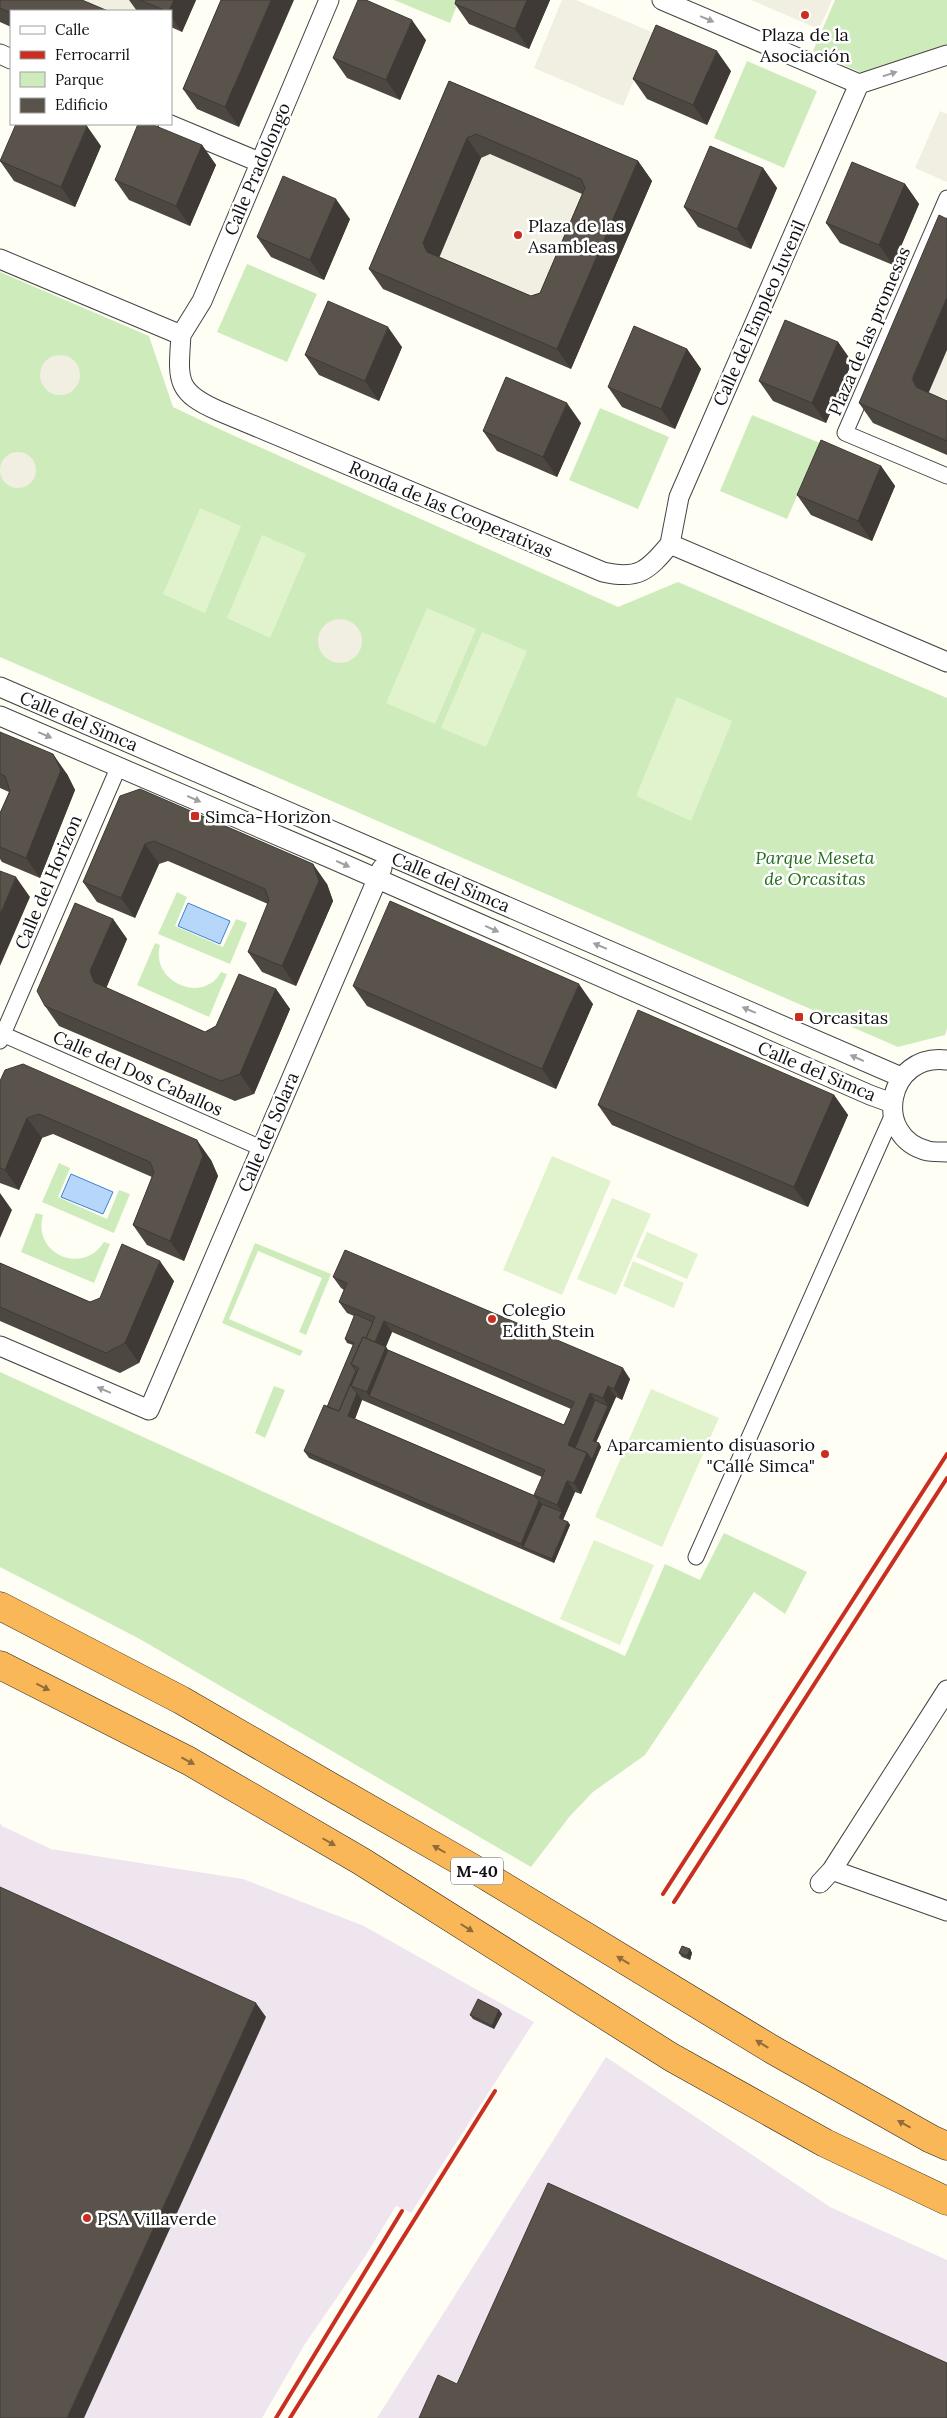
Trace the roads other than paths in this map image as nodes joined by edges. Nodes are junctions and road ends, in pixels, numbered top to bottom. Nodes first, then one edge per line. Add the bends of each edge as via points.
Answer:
1 (329, 0) edge
2 (662, 0) edge
3 (947, 55) edge
4 (858, 84) junction
5 (170, 125) edge
6 (259, 162) junction
7 (947, 198) edge
8 (0, 259) edge
9 (181, 335) junction
10 (947, 476) edge
11 (670, 544) junction
12 (947, 662) edge
13 (0, 687) edge
14 (0, 716) edge
15 (119, 766) junction
16 (388, 854) junction
17 (377, 879) junction
18 (1, 1036) edge
19 (947, 1060) edge
20 (901, 1077) junction
21 (893, 1109) junction
22 (261, 1148) junction
23 (947, 1152) edge
24 (0, 1346) edge
25 (696, 1557) dead end
26 (0, 1606) edge
27 (0, 1665) edge
28 (947, 1690) edge
29 (947, 1910) edge
30 (947, 2146) edge
31 (947, 2201) edge

1 - 6 street, Calle Pradolongo
2 -> 4 street
4 -> 3 street
4 - 11 street, Calle del Empleo Juvenil via 679,497
5 - 6 street
6 - 9 street, Calle Pradolongo via 202,301
7 - 10 street, Plaza de las promesas via 845,433
8 - 9 street
9 - 11 street, Ronda de las Cooperativas via 179,366 182,384 196,401 219,412 603,572 623,577 639,572 652,566
11 - 12 street
13 - 16 street, Calle del Simca
14 -> 15 street, Calle del Simca
15 -> 17 street, Calle del Simca
15 - 18 street, Calle del Horizon
16 - 17 street, Calle del Solara
20 -> 16 street, Calle del Simca
17 -> 21 street, Calle del Simca via 870,1095
17 - 22 street, Calle del Solara
18 - 22 street, Calle del Dos Caballos
19 - 20 street, Calle del Simca via 935,1059 916,1064
20 - 21 street, Calle del Simca via 895,1090
21 - 23 street, Calle del Simca via 897,1127 905,1138 928,1151
21 - 25 street
22 -> 24 street, Calle del Solara via 149,1410
30 -> 26 highway, M-40 via 772,2050 488,1877 181,1700
27 -> 31 highway via 189,1761 361,1861 679,2062 825,2143
28 - 29 street via 826,1876

